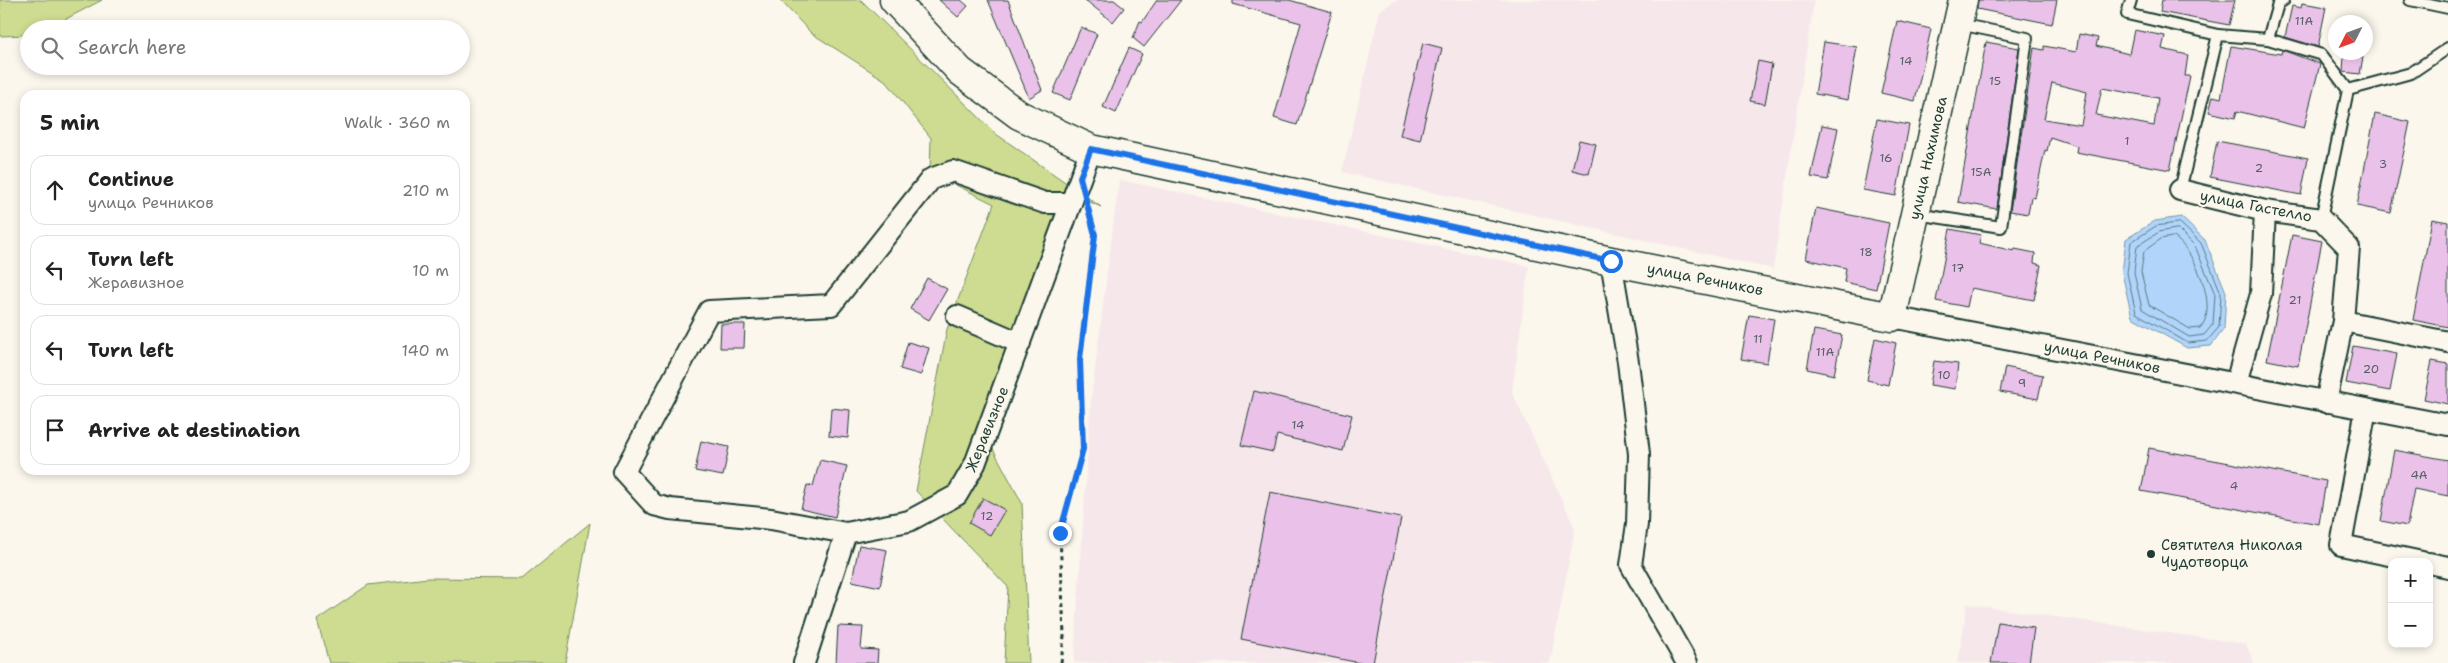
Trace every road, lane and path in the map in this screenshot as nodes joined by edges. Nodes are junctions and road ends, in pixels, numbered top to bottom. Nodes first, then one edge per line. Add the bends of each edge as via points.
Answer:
1 (894, 0) edge
2 (2131, 0) edge
3 (2284, 0) edge
4 (2410, 0) edge
5 (2448, 8) edge
6 (1960, 12) edge
7 (2218, 35) junction
8 (2268, 39) junction
9 (2448, 48) edge
10 (2348, 90) junction
11 (1091, 149) junction
12 (1080, 177) junction
13 (2180, 190) joint
14 (1071, 203) junction
15 (2265, 211) junction
16 (1915, 214) junction
17 (2321, 219) junction
18 (1611, 261) junction
19 (957, 316) dead end
20 (1892, 316) junction
21 (2343, 321) junction
22 (2448, 342) edge
23 (1020, 343) junction
24 (2236, 383) junction
25 (2326, 402) junction
26 (2366, 409) junction
27 (2448, 425) edge
28 (846, 533) junction
29 (2403, 558) edge
30 (2433, 564) edge
31 (2448, 567) edge
32 (804, 663) edge
33 (1061, 663) edge
34 (1687, 663) edge

1 - 11 street, улица Речников via 960,71 1019,115
2 - 7 lane via 2127,14
3 - 8 lane via 2278,4
4 - 5 lane
6 - 16 street, улица Нахимова
6 - 16 lane via 2027,38 2001,227
7 - 8 lane
7 - 13 lane
8 - 10 lane via 2322,55
9 - 10 lane via 2411,73
10 - 17 lane
11 - 12 street, Жеравизное
11 - 18 street, улица Речников
12 - 14 street, Жеравизное
12 - 33 path via 1095,235 1080,359 1083,449 1060,533 1064,636
13 - 15 street, улица Гастелло
14 - 23 street, Жеравизное
14 - 28 street via 1045,203 953,171 932,180 831,305 709,311 624,472 654,505 772,519
15 - 17 street, улица Гастелло
15 - 24 street via 2261,294
16 - 20 street, улица Нахимова
17 - 21 street, улица Гастелло via 2349,248
18 - 20 street, улица Речников
18 - 34 street via 1639,454 1637,524 1631,564
19 - 23 street
20 - 24 street, улица Речников
21 - 22 street
21 - 25 street, улица Гастелло
23 - 28 street, Жеравизное via 975,464 957,495 909,521
24 - 25 street, улица Речников
25 - 26 street, улица Речников
26 - 27 street, улица Речников
26 - 29 street via 2341,545
28 - 32 street
30 - 31 street

